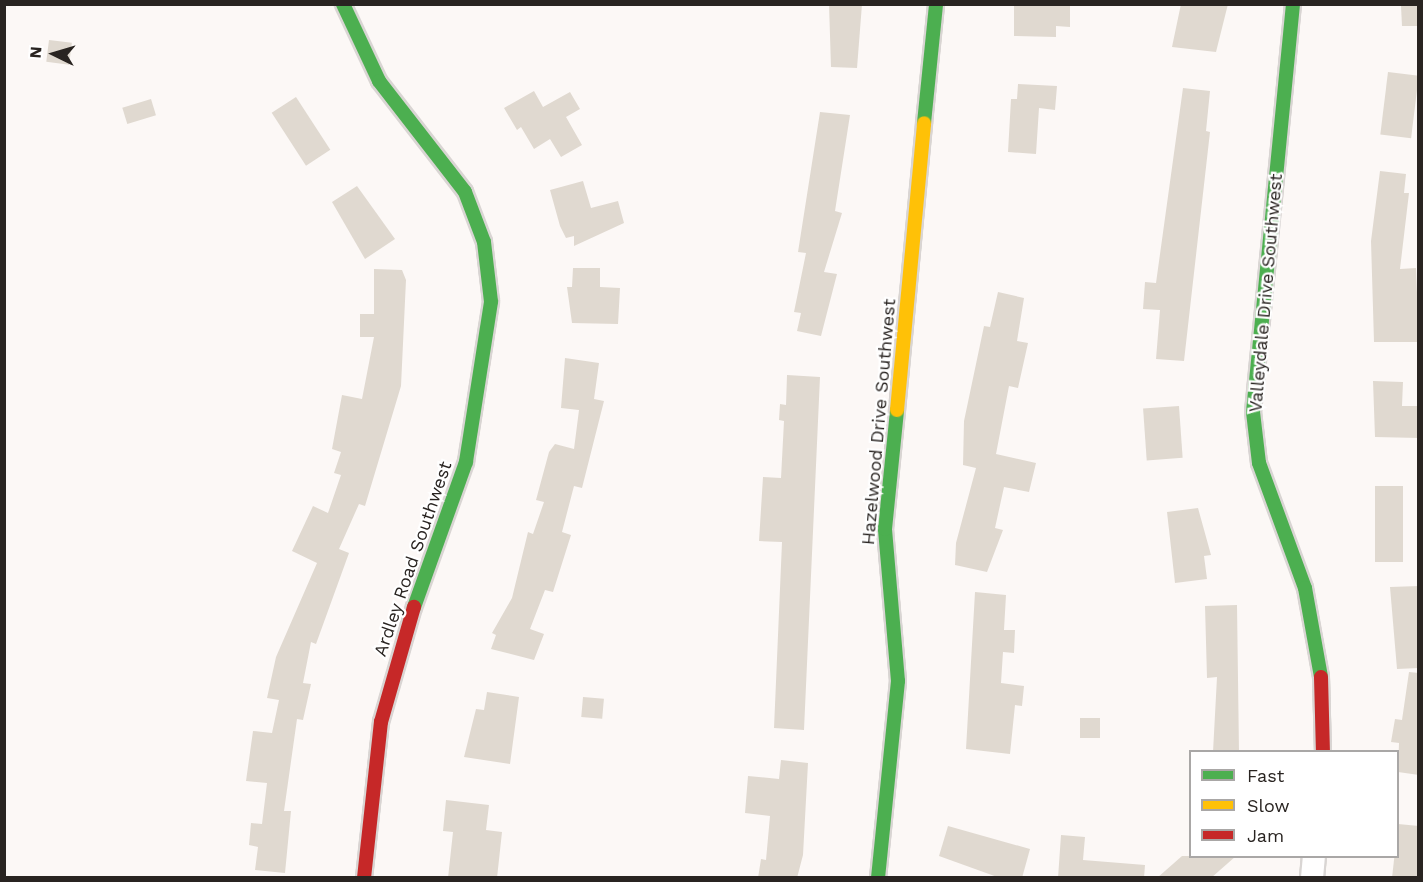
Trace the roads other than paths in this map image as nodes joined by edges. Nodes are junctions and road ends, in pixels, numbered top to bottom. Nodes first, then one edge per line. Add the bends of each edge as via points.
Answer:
1 (343, 4) edge
2 (936, 4) edge
3 (1293, 4) edge
4 (1323, 750) edge
5 (1314, 858) edge
6 (364, 878) edge
7 (878, 878) edge
8 (1312, 878) edge

1 - 6 street, Ardley Road Southwest via 379,81 465,192 484,242 490,302 466,462 403,638 381,722
2 - 7 street, Hazelwood Drive Southwest via 885,529 898,681
3 - 4 street, Valleydale Drive Southwest via 1254,412 1259,463 1305,588 1323,686
5 - 8 street

